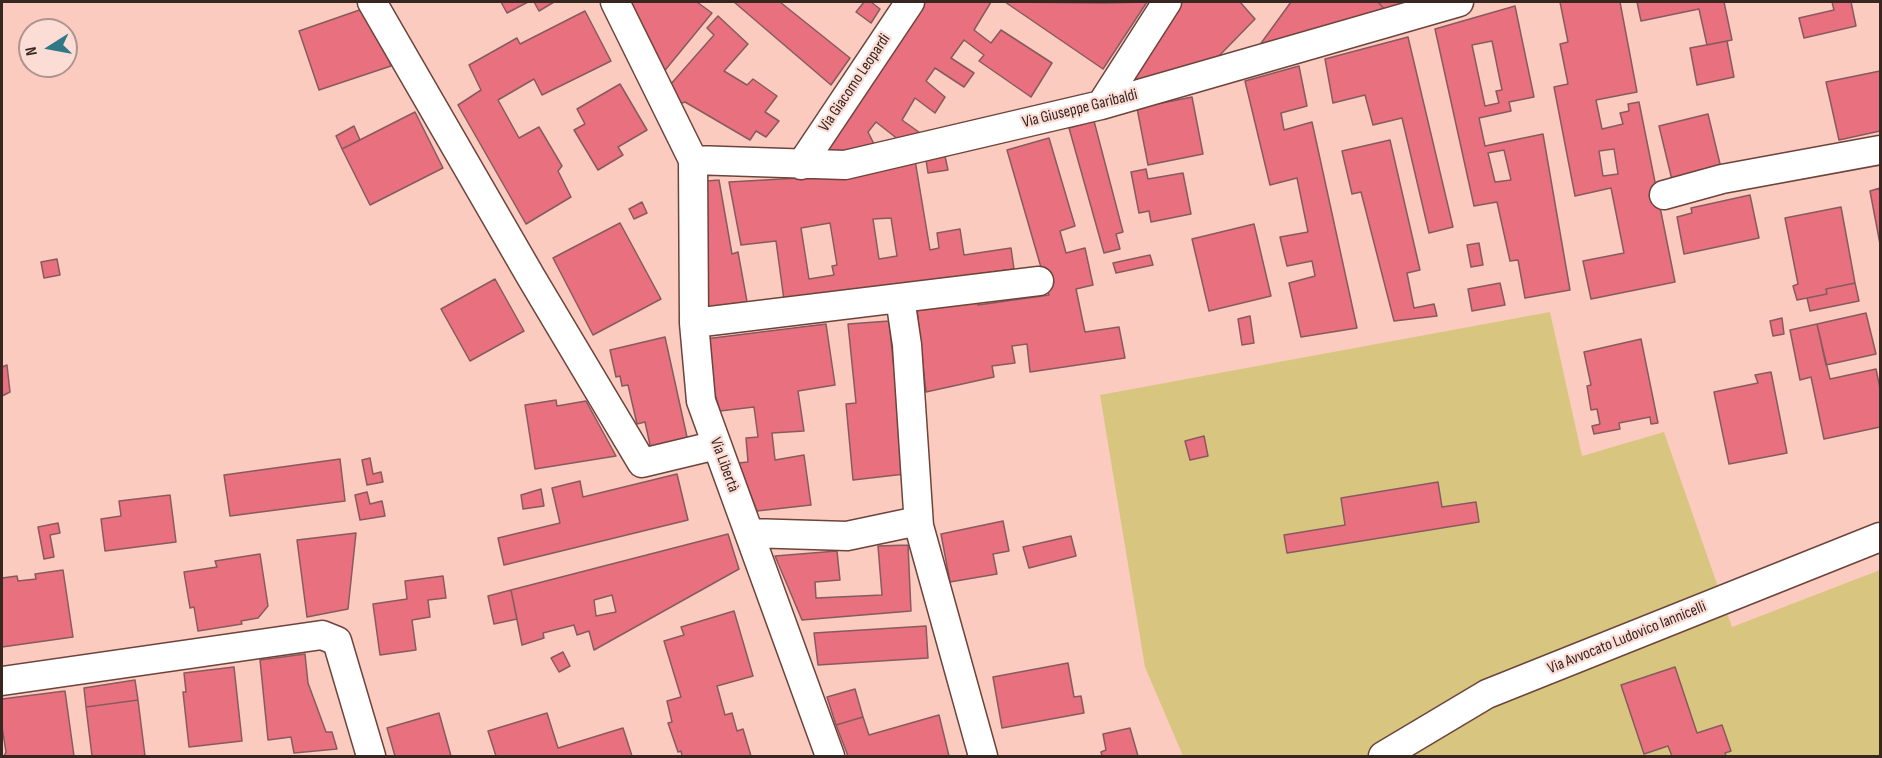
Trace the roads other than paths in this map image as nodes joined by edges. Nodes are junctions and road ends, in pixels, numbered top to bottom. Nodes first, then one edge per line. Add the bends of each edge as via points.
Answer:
1 (372, 2) edge
2 (615, 2) edge
3 (910, 2) edge
4 (1167, 2) edge
5 (1459, 2) edge
6 (1101, 105) junction
7 (1881, 150) edge
8 (693, 160) junction
9 (801, 165) junction
10 (1664, 195) dead end
11 (1039, 281) dead end
12 (900, 298) junction
13 (694, 323) junction
14 (717, 445) junction
15 (918, 521) junction
16 (749, 533) junction
17 (1881, 537) edge
18 (2, 681) edge
19 (371, 756) edge
20 (830, 756) edge
21 (983, 756) edge
22 (1383, 756) edge

1 - 14 street via 642,463
2 - 8 street
3 - 9 street, Via Giacomo Leopardi
4 - 6 street
5 - 6 street, Via Giuseppe Garibaldi
6 - 9 street, Via Giuseppe Garibaldi via 845,165
7 - 10 street via 1722,179
8 - 9 street, Via Giuseppe Garibaldi
8 - 13 street, Via Libertà
11 - 12 street
12 - 13 street
12 - 15 street via 907,345
13 - 14 street, Via Libertà via 701,401
14 - 16 street, Via Libertà
15 - 16 street via 847,536
15 - 21 street
16 - 20 street, Via Libertà
17 - 22 street, Via Avvocato Ludovico Iannicelli via 1487,694
18 - 19 street via 322,635 337,641

